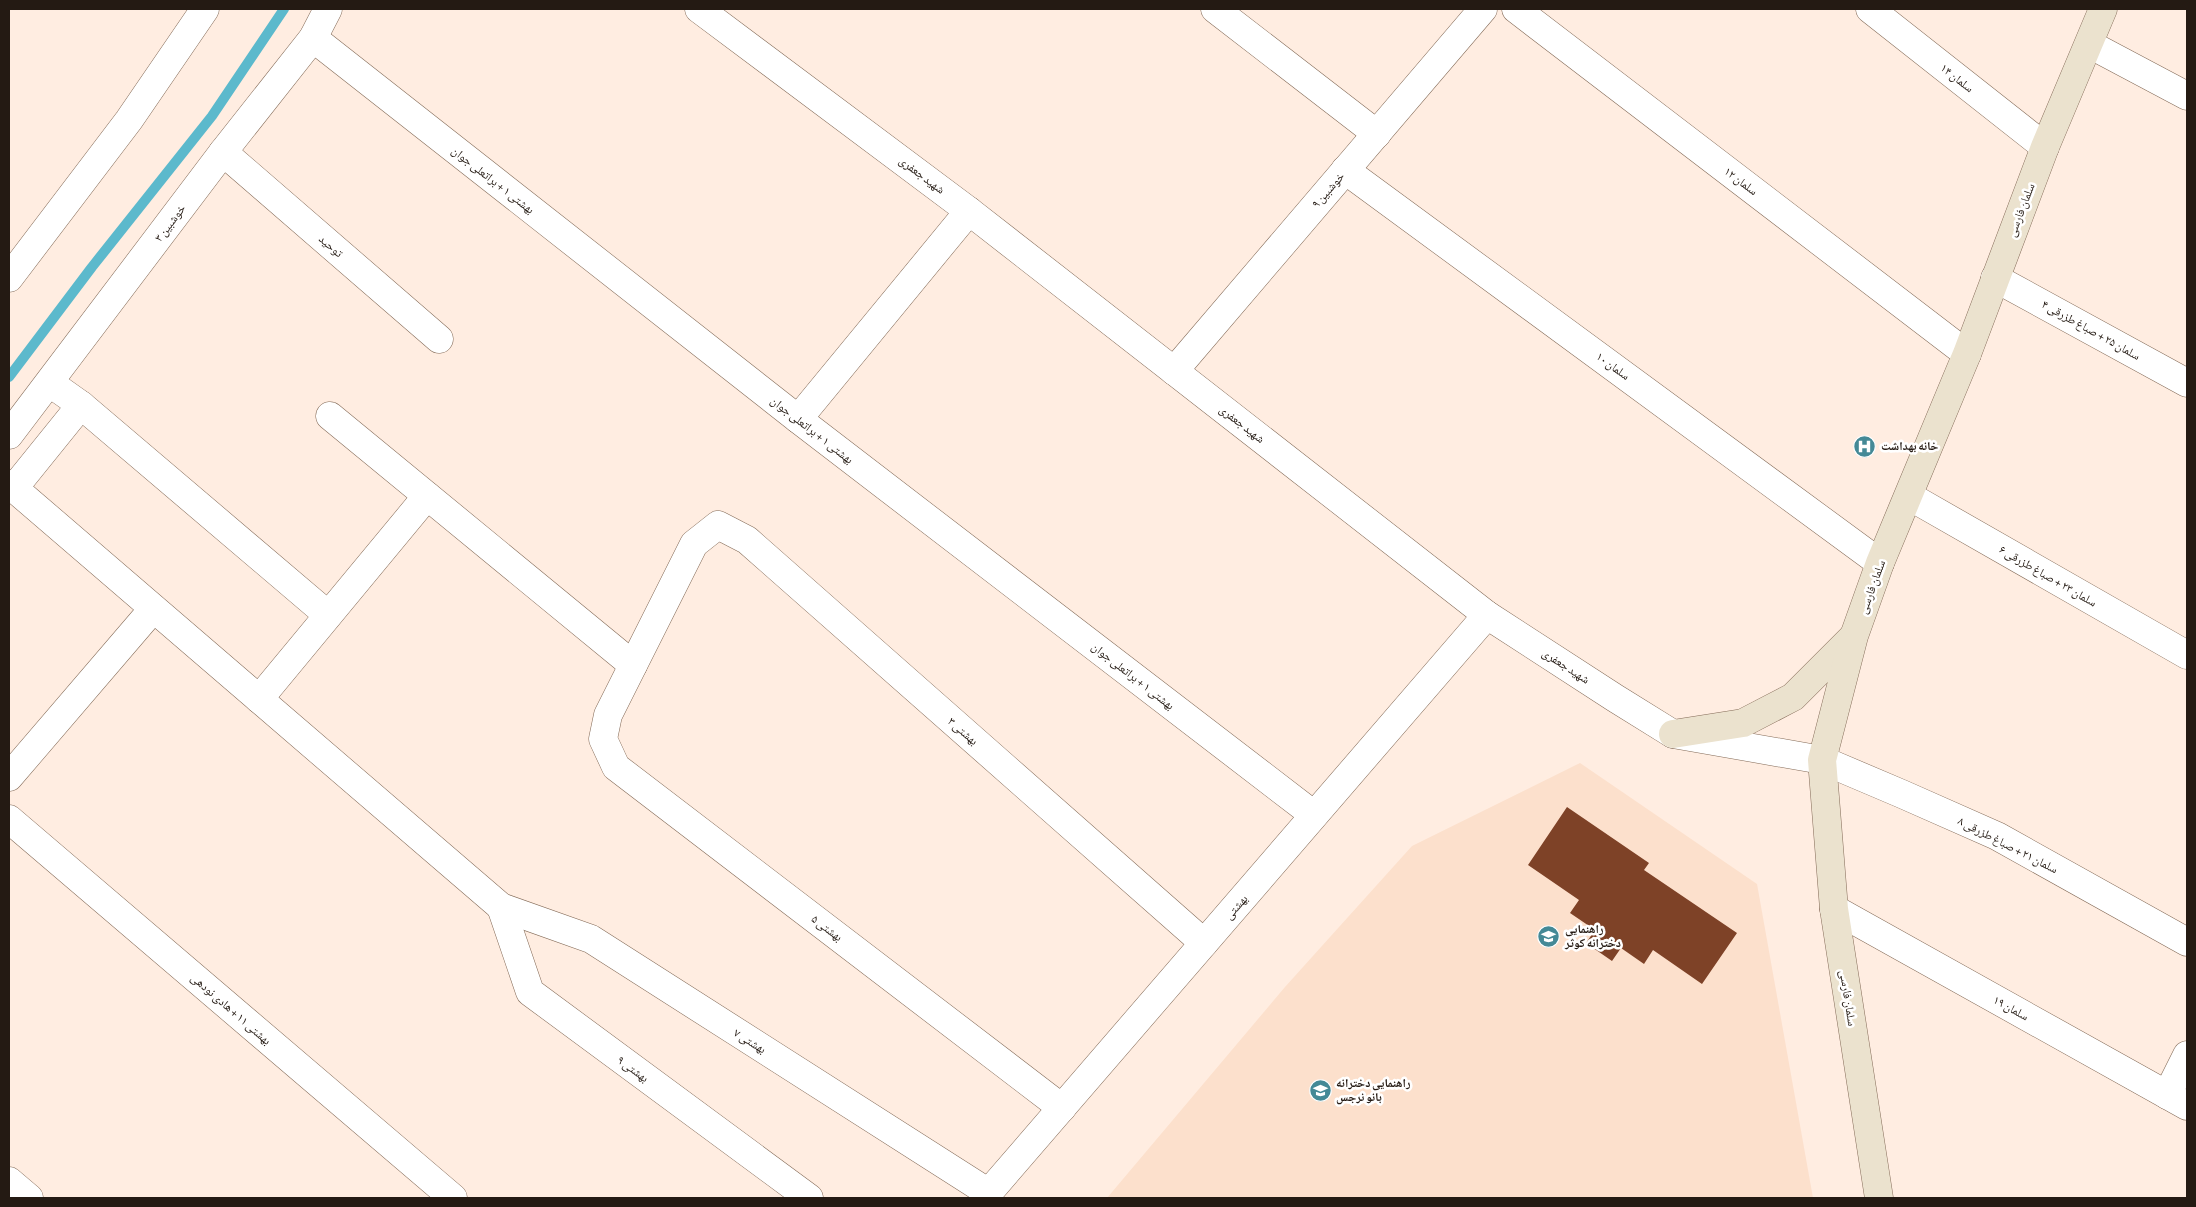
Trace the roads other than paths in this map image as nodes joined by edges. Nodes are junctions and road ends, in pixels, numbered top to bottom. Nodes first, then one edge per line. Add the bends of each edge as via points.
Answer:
1 (205, 9) edge
2 (328, 9) edge
3 (699, 9) edge
4 (1215, 9) edge
5 (1482, 9) edge
6 (1516, 9) edge
7 (1870, 9) edge
8 (2103, 9) edge
9 (313, 38) junction
10 (2088, 44) junction
11 (2187, 96) edge
12 (1376, 134) junction
13 (2045, 147) junction
14 (223, 152) junction
15 (1345, 170) junction
16 (969, 210) junction
17 (9, 278) edge
18 (1995, 278) junction
19 (438, 339) dead end
20 (1967, 354) junction
21 (1174, 371) junction
22 (50, 383) junction
23 (2187, 383) edge
24 (80, 405) junction
25 (330, 416) dead end
26 (798, 419) junction
27 (9, 435) edge
28 (11, 486) edge
29 (427, 496) junction
30 (1909, 496) junction
31 (1880, 563) junction
32 (153, 609) junction
33 (328, 615) junction
34 (1487, 615) junction
35 (1854, 636) junction
36 (2187, 655) edge
37 (633, 665) junction
38 (259, 699) junction
39 (1674, 734) junction
40 (1822, 760) junction
41 (9, 777) edge
42 (1314, 816) junction
43 (9, 819) edge
44 (501, 908) junction
45 (1834, 909) junction
46 (2187, 942) edge
47 (1204, 943) junction
48 (2187, 1055) edge
49 (2177, 1100) edge
50 (1062, 1108) junction
51 (9, 1181) edge
52 (987, 1196) edge
53 (29, 1198) edge
54 (452, 1198) edge
55 (809, 1198) edge
56 (1879, 1198) edge

1 - 17 street via 129,120
2 - 9 street, خوشبین ۳
3 - 16 street, شهید جعفری
4 - 12 street
5 - 12 street, خوشبین ۹
6 - 20 street, سلمان ۱۲
7 - 13 street, سلمان ۱۴
8 - 10 main road, سلمان فارسی
9 - 14 street, خوشبین ۳
9 - 26 street, بهشتی ۱ + براتعلی جوان
10 - 11 street
10 - 13 main road, سلمان فارسی
12 - 15 street, خوشبین ۹
13 - 18 main road, سلمان فارسی
14 - 19 street, توحید
14 - 22 street, خوشبین ۳
15 - 21 street, خوشبین ۹
15 - 31 street, سلمان ۱۰
16 - 21 street, شهید جعفری
16 - 26 street
18 - 20 main road, سلمان فارسی
18 - 23 street, سلمان ۲۵ + صباغ طزرقی ۴
20 - 30 main road, سلمان فارسی
21 - 34 street, شهید جعفری
22 - 24 street
22 - 27 street, خوشبین ۳
24 - 28 street
24 - 33 street
25 - 29 street
26 - 42 street, بهشتی ۱ + براتعلی جوان
28 - 32 street
29 - 33 street
29 - 37 street
30 - 31 main road, سلمان فارسی
30 - 36 street, سلمان ۲۳ + صباغ طزرقی ۶
31 - 35 main road, سلمان فارسی
32 - 38 street
32 - 41 street
33 - 38 street
34 - 39 street, شهید جعفری
34 - 42 street, بهشتی
35 - 39 main road via 1793,697 1743,723
35 - 40 main road, سلمان فارسی
37 - 47 street, بهشتی ۳ via 694,544 718,525 747,540
37 - 50 street, بهشتی ۵ via 608,715 603,739 616,767
38 - 44 street
39 - 40 street, شهید جعفری
40 - 45 main road, سلمان فارسی
40 - 46 street, سلمان ۲۱ + صباغ طزرقی ۸ via 1997,836
42 - 47 street, بهشتی
43 - 54 street, بهشتی ۱۱ + هادی نودهی
44 - 52 street, بهشتی ۷ via 591,939
44 - 55 street, بهشتی ۹ via 530,992
45 - 49 street, سلمان ۱۹
45 - 56 main road, سلمان فارسی
47 - 50 street, بهشتی
48 - 49 street
50 - 52 street, بهشتی
51 - 53 street

